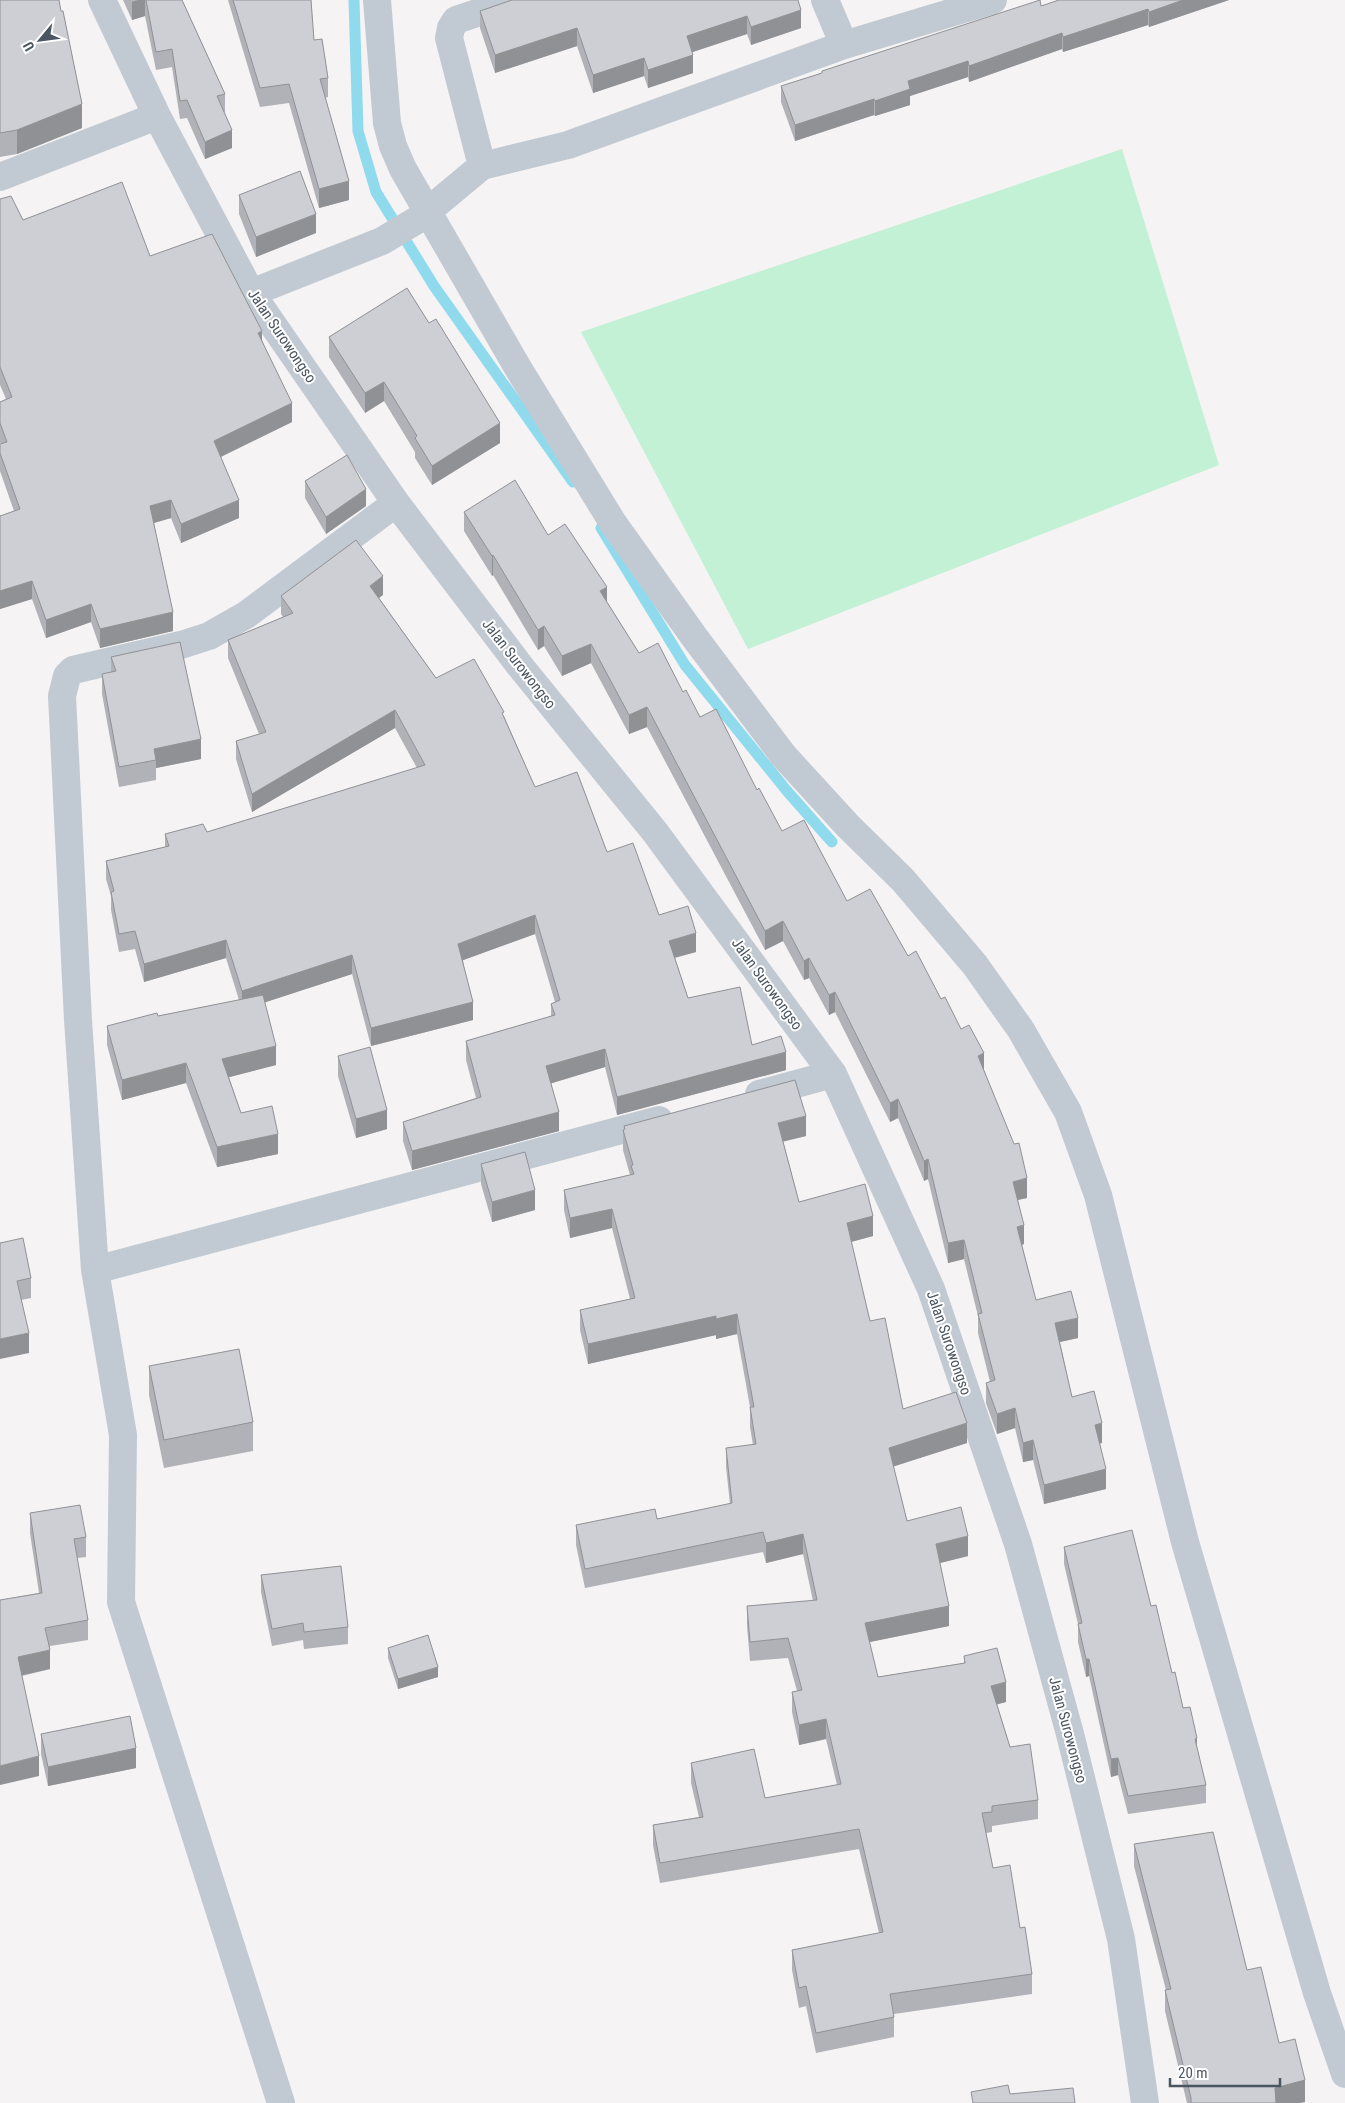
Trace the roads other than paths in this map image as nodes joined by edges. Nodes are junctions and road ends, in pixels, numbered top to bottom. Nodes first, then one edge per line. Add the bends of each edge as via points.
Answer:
1 (102, 0) edge
2 (377, 0) edge
3 (516, 0) edge
4 (825, 0) edge
5 (993, 0) edge
6 (844, 45) junction
7 (157, 116) junction
8 (482, 166) junction
9 (0, 177) edge
10 (422, 216) junction
11 (251, 293) junction
12 (396, 504) junction
13 (833, 1074) junction
14 (738, 1099) edge
15 (681, 1114) edge
16 (95, 1270) junction
17 (1345, 2074) edge
18 (281, 2103) edge
19 (1145, 2103) edge

1 - 7 street, Jalan Surowongso
2 - 10 street via 387,123
3 - 8 street via 456,20 450,32
4 - 6 street
5 - 6 street
6 - 8 street via 568,145
7 - 9 street
7 - 11 street, Jalan Surowongso
8 - 10 street
10 - 11 street via 382,241
10 - 17 street via 613,523 695,638 783,755 955,939 1021,1030 1068,1112 1098,1195 1188,1552 1315,1983
11 - 12 street, Jalan Surowongso
12 - 13 street, Jalan Surowongso via 520,666 655,832
12 - 16 street via 246,615 209,636 80,668 67,676 62,696 78,1020
13 - 14 street
13 - 19 street, Jalan Surowongso via 932,1289 1018,1544 1121,1940
15 - 16 street
16 - 18 street via 123,1435 121,1602

